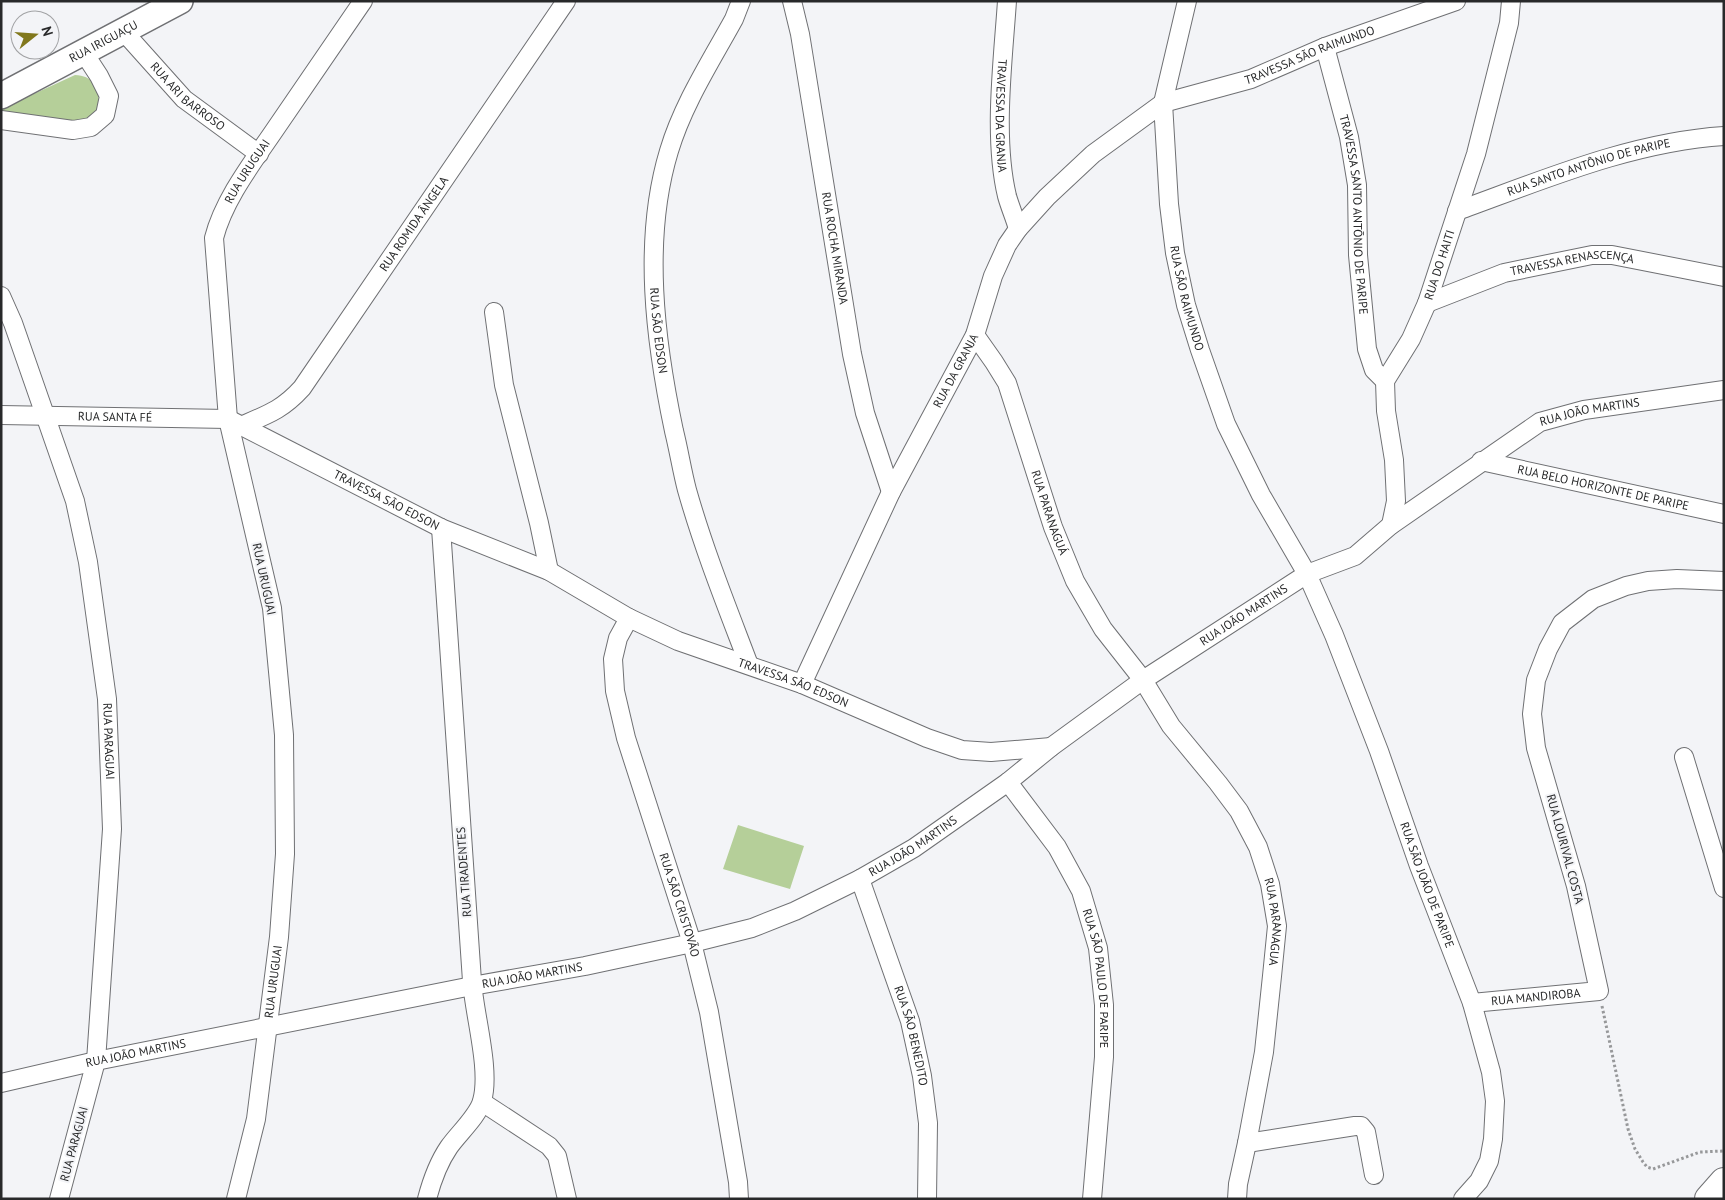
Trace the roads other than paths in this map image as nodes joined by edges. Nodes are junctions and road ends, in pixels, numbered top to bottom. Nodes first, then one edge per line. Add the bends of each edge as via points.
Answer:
1 (180, 1) edge
2 (363, 1) edge
3 (566, 1) edge
4 (741, 1) edge
5 (792, 1) edge
6 (1008, 1) edge
7 (1187, 1) edge
8 (1456, 1) edge
9 (1511, 1) edge
10 (124, 32) junction
11 (1325, 46) junction
12 (84, 53) junction
13 (1, 96) edge
14 (1163, 102) junction
15 (1, 120) edge
16 (1724, 136) edge
17 (259, 154) junction
18 (1457, 211) junction
19 (1018, 229) junction
20 (1724, 277) edge
21 (1, 296) edge
22 (1426, 303) junction
23 (494, 312) dead end
24 (975, 335) junction
25 (1384, 381) junction
26 (1724, 390) edge
27 (1, 414) edge
28 (46, 416) junction
29 (236, 422) junction
30 (1481, 461) junction
31 (891, 492) junction
32 (1724, 514) edge
33 (1391, 525) junction
34 (441, 528) junction
35 (549, 571) junction
36 (1307, 574) junction
37 (1724, 581) edge
38 (629, 618) junction
39 (749, 665) junction
40 (1143, 680) junction
41 (802, 684) junction
42 (1051, 747) junction
43 (1684, 757) dead end
44 (1008, 782) junction
45 (860, 879) junction
46 (1724, 888) edge
47 (692, 943) junction
48 (472, 986) junction
49 (1599, 991) joint
50 (1472, 1003) junction
51 (268, 1028) junction
52 (96, 1061) junction
53 (1, 1083) edge
54 (482, 1102) junction
55 (1248, 1143) junction
56 (1374, 1175) dead end
57 (1724, 1182) edge
58 (59, 1199) edge
59 (236, 1199) edge
60 (427, 1199) edge
61 (567, 1199) edge
62 (739, 1199) edge
63 (927, 1199) edge
64 (1092, 1199) edge
65 (1237, 1199) edge
66 (1463, 1199) edge
67 (1709, 1199) edge

1 - 10 main road, RUA IRIGUAÇU
2 - 17 street, RUA URUGUAI
3 - 29 street, RUA ROMIDA ÂNGELA via 302,388 274,412
4 - 39 street, RUA SÃO EDSON via 681,119 669,151 658,198 654,262 657,327 687,489
5 - 31 street, RUA ROCHA MIRANDA via 852,354 865,413
6 - 19 street, TRAVESSA DA GRANJA via 1001,82 1001,150 1007,196
7 - 14 street, RUA SÃO RAIMUNDO
8 - 11 street, TRAVESSA SÃO RAIMUNDO
9 - 18 street, RUA DO HAITI via 1509,23 1476,154
10 - 12 main road, RUA IRIGUAÇU
10 - 17 street, RUA ARI BARROSO via 184,100
11 - 14 street, TRAVESSA SÃO RAIMUNDO via 1251,78
11 - 25 street, TRAVESSA SANTO ANTŌNIO DE PARIPE via 1349,137 1357,184 1358,256 1367,350 1374,370
12 - 13 main road, RUA IRIGUAÇU
12 - 15 street via 108,96 104,115 91,127 73,130
14 - 19 street, RUA DA GRANJA via 1093,154
14 - 36 street, RUA SÃO RAIMUNDO via 1169,204 1186,305 1226,424 1261,495
16 - 18 street, RUA SANTO ANTÔNIO DE PARIPE via 1683,141 1618,156
17 - 29 street, RUA URUGUAI via 225,207 214,238
18 - 22 street, RUA DO HAITI
19 - 24 street, RUA DA GRANJA via 993,276
20 - 22 street, TRAVESSA RENASCENÇA via 1612,255 1592,255 1504,273
21 - 28 street, RUA PARAGUAI via 14,323
22 - 25 street, RUA DO HAITI via 1411,339
23 - 35 street via 504,385
24 - 31 street, RUA DA GRANJA
24 - 40 street, RUA PARANAGUÁ via 1007,383 1053,527 1075,581 1103,629
25 - 33 street via 1396,501
26 - 30 street, RUA JOÃO MARTINS via 1565,414 1540,422
27 - 28 street, RUA SANTA FÉ
28 - 29 street, RUA SANTA FÉ
28 - 52 street, RUA PARAGUAI via 74,501 88,562 107,699 112,829
29 - 34 street, TRAVESSA SÃO EDSON
29 - 51 street, RUA URUGUAI via 272,608 284,735 285,854
30 - 32 street, RUA BELO HORIZONTE DE PARIPE
30 - 33 street, RUA JOÃO MARTINS
31 - 41 street, RUA DA GRANJA
33 - 36 street, RUA JOÃO MARTINS via 1355,556
34 - 35 street, TRAVESSA SÃO EDSON
34 - 48 street, RUA TIRADENTES
35 - 38 street, TRAVESSA SÃO EDSON
36 - 40 street, RUA JOÃO MARTINS
36 - 50 street, RUA SÃO JOÃO DE PARIPE via 1379,751
37 - 49 street, RUA LOURIVAL COSTA via 1677,578 1626,586 1592,599 1562,623 1536,680 1532,714 1536,748 1576,886
38 - 39 street, TRAVESSA SÃO EDSON via 678,641
38 - 47 street, RUA SÃO CRISTOVÃO via 618,638 613,659 615,691 626,738
39 - 41 street, TRAVESSA SÃO EDSON
40 - 42 street, RUA JOÃO MARTINS
40 - 55 street, RUA PARANAGUA via 1172,726 1239,811 1258,847 1270,884 1277,926 1264,1052
41 - 42 street, TRAVESSA SÃO EDSON via 962,750 991,752
42 - 44 street, RUA JOÃO MARTINS
43 - 46 street
44 - 45 street, RUA JOÃO MARTINS via 914,848
44 - 64 street, RUA SÃO PAULO DE PARIPE via 1057,847 1076,882 1098,948 1104,1005 1104,1057
45 - 47 street, RUA JOÃO MARTINS via 752,928
45 - 63 street, RUA SÃO BENEDITO via 910,1021 922,1076 928,1123
47 - 48 street, RUA JOÃO MARTINS
47 - 62 street, RUA SÃO CRISTOVÃO via 709,1012
48 - 51 street, RUA JOÃO MARTINS
48 - 54 street, RUA TIRADENTES via 484,1078
49 - 50 street, RUA MANDIROBA
50 - 66 street, RUA SÃO JOÃO DE PARIPE via 1491,1072 1493,1139 1489,1161 1479,1181
51 - 52 street, RUA JOÃO MARTINS
51 - 59 street, RUA URUGUAI via 256,1119
52 - 53 street, RUA JOÃO MARTINS
52 - 58 street, RUA PARAGUAI
54 - 60 street, RUA TIRADENTES via 442,1157
54 - 61 street via 549,1146 557,1156
55 - 56 street via 1361,1126 1366,1132
55 - 65 street, RUA PARANAGUA
57 - 67 main road

